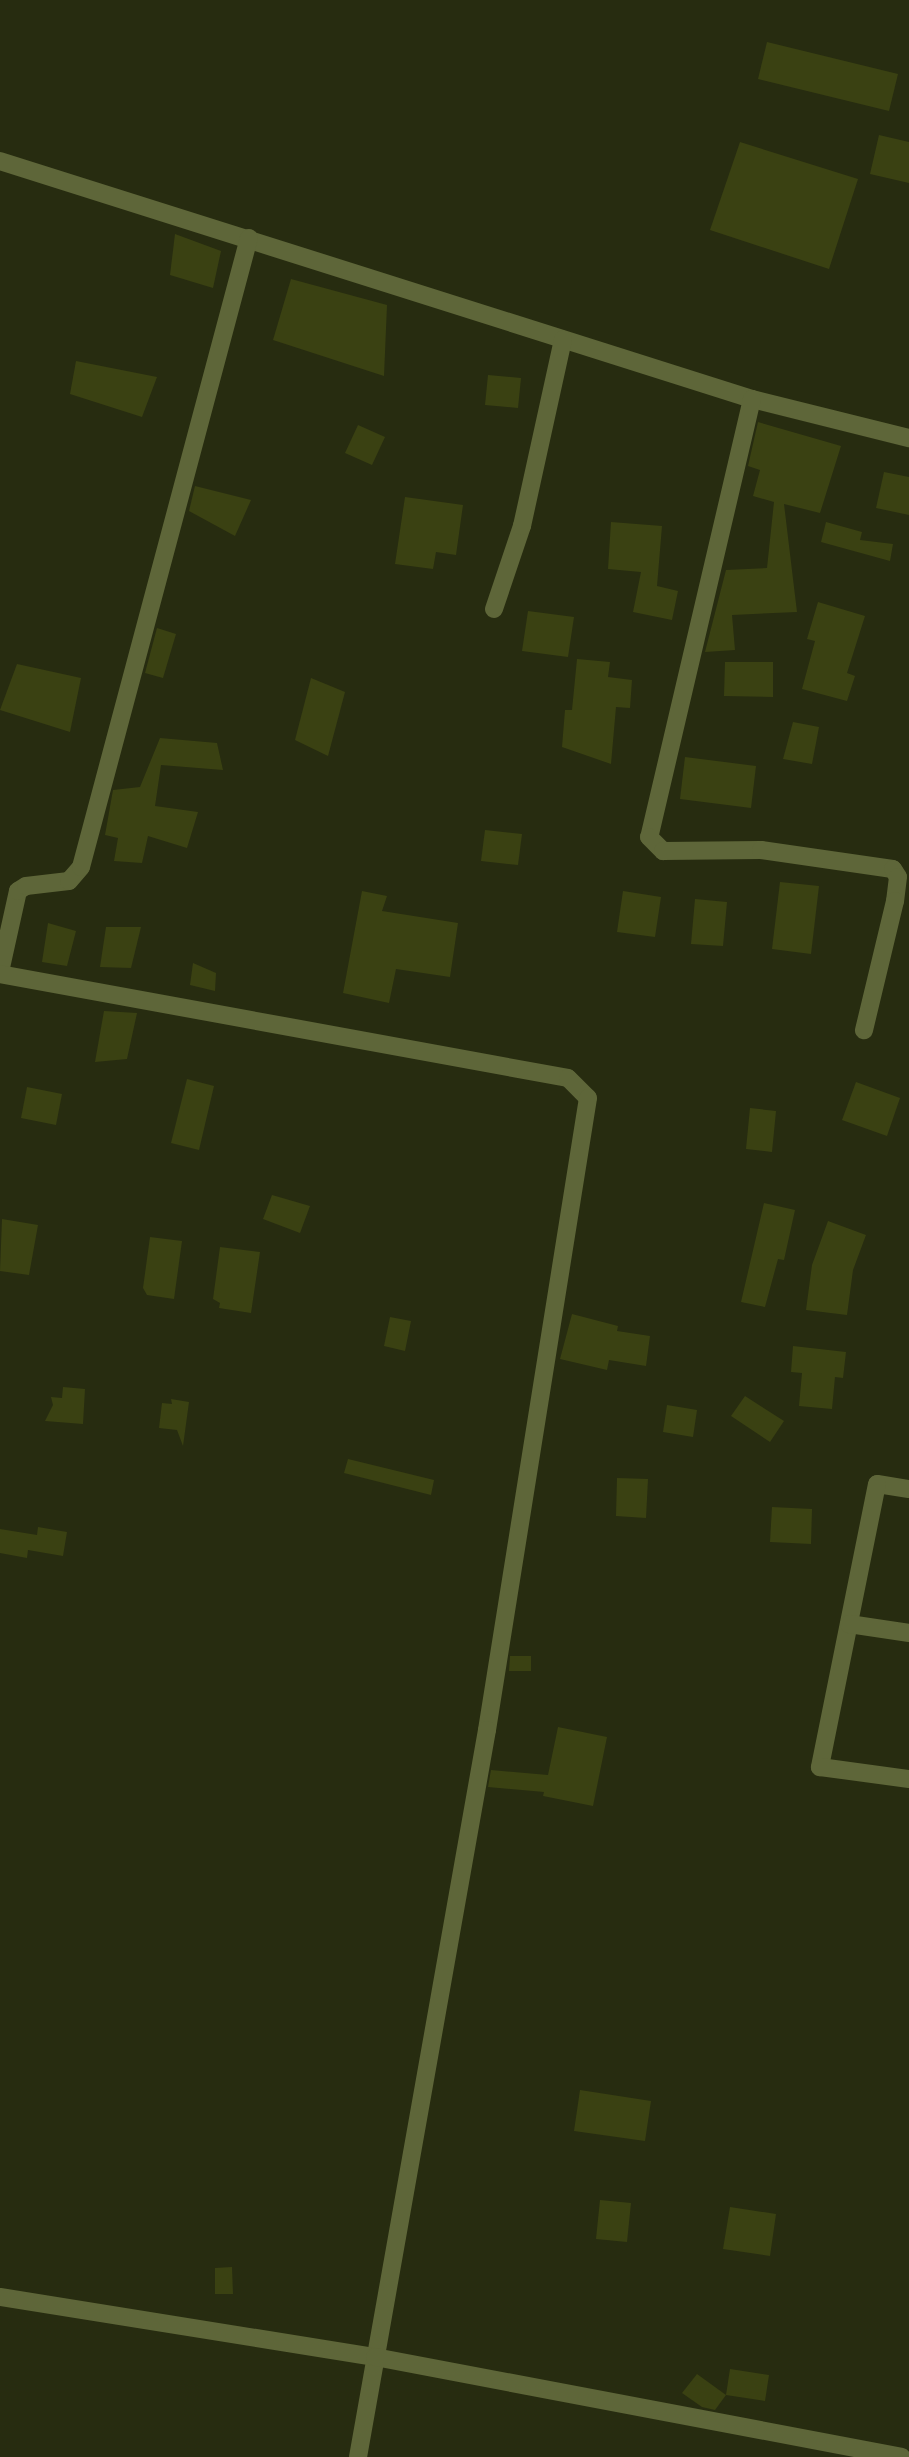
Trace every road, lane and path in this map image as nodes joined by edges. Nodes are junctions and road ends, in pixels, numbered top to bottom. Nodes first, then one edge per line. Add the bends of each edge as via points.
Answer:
1 (0, 161) edge
2 (249, 238) junction
3 (563, 339) junction
4 (752, 399) junction
5 (909, 419) edge
6 (906, 438) edge
7 (494, 610) dead end
8 (904, 877) edge
9 (0, 973) edge
10 (864, 1030) dead end
11 (909, 1489) edge
12 (849, 1624) junction
13 (909, 1633) edge
14 (909, 1779) edge
15 (0, 2297) edge
16 (375, 2357) junction
17 (358, 2457) edge
18 (902, 2457) edge

1 - 2 street
2 - 3 street
2 - 9 street via 81,867 69,881 18,891
3 - 4 street
3 - 7 street via 522,526
4 - 6 street
4 - 8 street via 649,837 663,851 761,850 887,866
5 - 6 street
8 - 10 street
9 - 16 street via 568,1078 588,1098 487,1730
11 - 12 street via 877,1483
12 - 13 street
12 - 14 street via 820,1767
15 - 16 street
16 - 17 street
16 - 18 street

